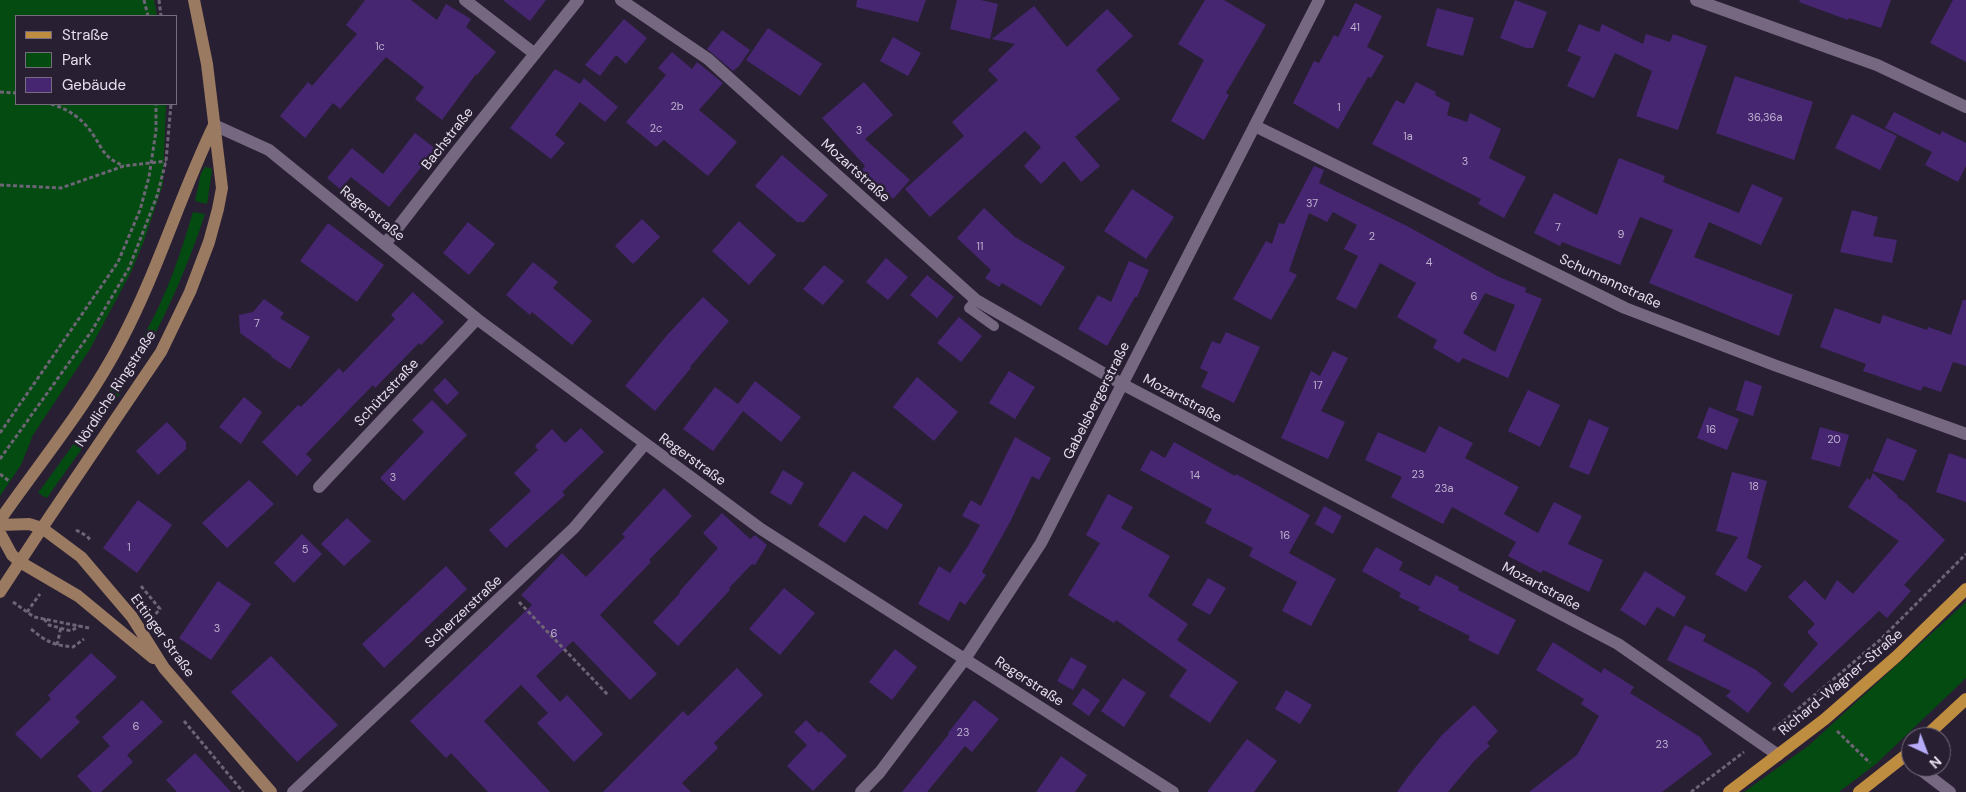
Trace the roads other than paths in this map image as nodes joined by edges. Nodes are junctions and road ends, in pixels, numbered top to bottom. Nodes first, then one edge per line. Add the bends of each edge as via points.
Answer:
1 (194, 0) edge
2 (465, 0) edge
3 (578, 0) edge
4 (621, 0) edge
5 (1319, 0) edge
6 (1696, 0) edge
7 (535, 54) junction
8 (1966, 107) edge
9 (214, 125) junction
10 (1255, 126) junction
11 (386, 244) junction
12 (976, 300) junction
13 (477, 318) junction
14 (994, 326) dead end
15 (1122, 384) junction
16 (1966, 434) edge
17 (645, 444) junction
18 (319, 487) dead end
19 (0, 520) edge
20 (0, 525) edge
21 (42, 528) junction
22 (0, 533) edge
23 (20, 562) junction
24 (1966, 589) edge
25 (0, 592) edge
26 (965, 659) junction
27 (164, 668) junction
28 (1966, 699) edge
29 (1937, 727) edge
30 (1778, 755) junction
31 (1901, 762) edge
32 (1930, 777) edge
33 (271, 792) edge
34 (294, 792) edge
35 (862, 792) edge
36 (1173, 792) edge
37 (1729, 792) edge
38 (1859, 792) edge
39 (1950, 792) edge

1 - 9 main road, Nördliche Ringstraße via 207,64
2 - 7 street
3 - 7 street, Bachstraße
4 - 12 street, Mozartstraße via 708,59
5 - 10 street, Gabelsbergerstraße
6 - 8 street via 1877,65
7 - 11 street, Bachstraße
9 - 11 street, Regerstraße via 269,150
9 - 19 main road, Nördliche Ringstraße via 122,340 98,382
9 - 21 main road, Nördliche Ringstraße via 221,195 209,242 190,292 161,352
10 - 15 street, Gabelsbergerstraße
10 - 16 street, Schumannstraße via 1625,308
11 - 13 street, Regerstraße
12 - 14 lane via 969,308
12 - 15 street, Mozartstraße
13 - 17 street, Regerstraße
13 - 18 street, Schützstraße
15 - 26 street, Gabelsbergerstraße via 1041,543
15 - 30 street, Mozartstraße via 1618,644
17 - 26 street, Regerstraße via 761,529
17 - 34 street, Scherzerstraße via 574,528
20 - 21 main road via 29,524
21 - 23 main road, Nördliche Ringstraße
21 - 27 main road, Ettinger Straße via 82,556 132,617
22 - 23 main road via 12,555
23 - 25 main road, Nördliche Ringstraße
23 - 27 main road via 78,596
24 - 30 main road, Richard-Wagner-Straße via 1897,656
26 - 35 street, Gabelsbergerstraße
26 - 36 street, Regerstraße
27 - 33 main road, Ettinger Straße
28 - 29 main road
30 - 37 main road, Richard-Wagner-Straße
31 - 38 main road
32 - 39 street

